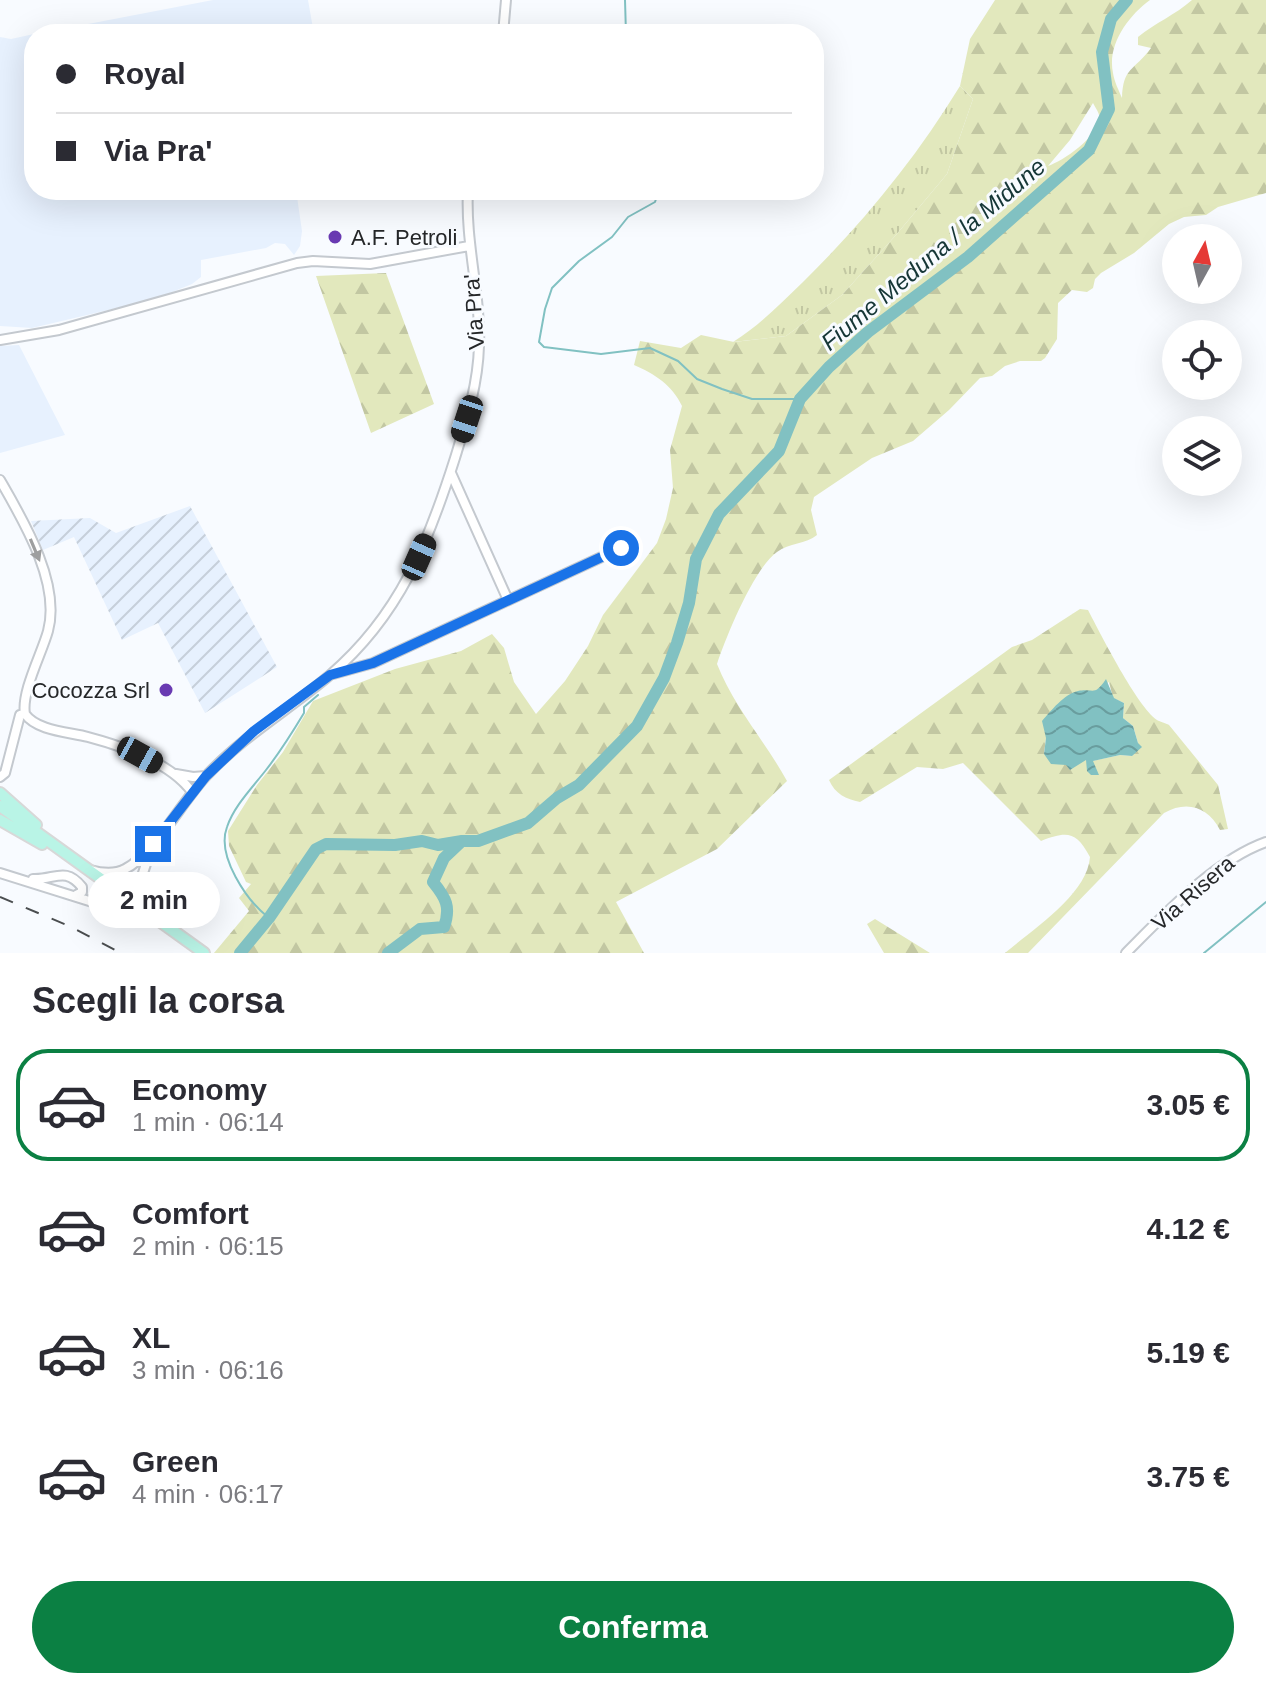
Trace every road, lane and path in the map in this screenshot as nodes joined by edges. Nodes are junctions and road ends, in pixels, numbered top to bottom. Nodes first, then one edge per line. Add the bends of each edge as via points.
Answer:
1 (506, 0) edge
2 (504, 24) edge
3 (468, 200) edge
4 (469, 246) junction
5 (0, 337) edge
6 (450, 472) junction
7 (0, 480) edge
8 (621, 548) dead end
9 (508, 600) junction
10 (330, 675) junction
11 (25, 714) junction
12 (9, 751) junction
13 (0, 766) edge
14 (164, 769) junction
15 (206, 776) junction
16 (0, 777) edge
17 (192, 792) junction
18 (0, 793) edge
19 (0, 806) edge
20 (0, 820) edge
21 (1266, 842) edge
22 (153, 844) junction
23 (85, 869) junction
24 (0, 873) edge
25 (76, 895) junction
26 (121, 911) dead end
27 (149, 913) junction
28 (204, 953) edge
29 (1126, 953) edge

1 - 2 street
3 - 4 street, Via Pra'
4 - 5 street via 370,264 297,263 49,333
4 - 6 street, Via Pra' via 478,359
6 - 9 street
6 - 10 street, Via Pra' via 432,529 405,586 380,623
7 -> 11 street via 31,540 51,603
8 - 9 street
9 - 10 street via 373,663
10 - 15 street, Via Pra' via 254,731
11 - 12 street via 20,715
11 - 14 street via 37,724 123,748
12 - 13 street
12 - 16 street via 5,775
14 - 15 street
14 - 17 street
15 - 17 street, Via Pra'
17 - 22 street, Via Pra'
18 - 23 main road
19 - 23 main road
20 - 23 main road
21 - 29 street, Via Risera via 1217,869
22 - 23 street, Via Pra' via 126,869
22 - 27 street, Via Pra' via 140,882
23 - 27 main road
24 - 25 street
24 - 25 street via 35,879 63,874 82,887
25 - 26 street
27 - 28 main road

